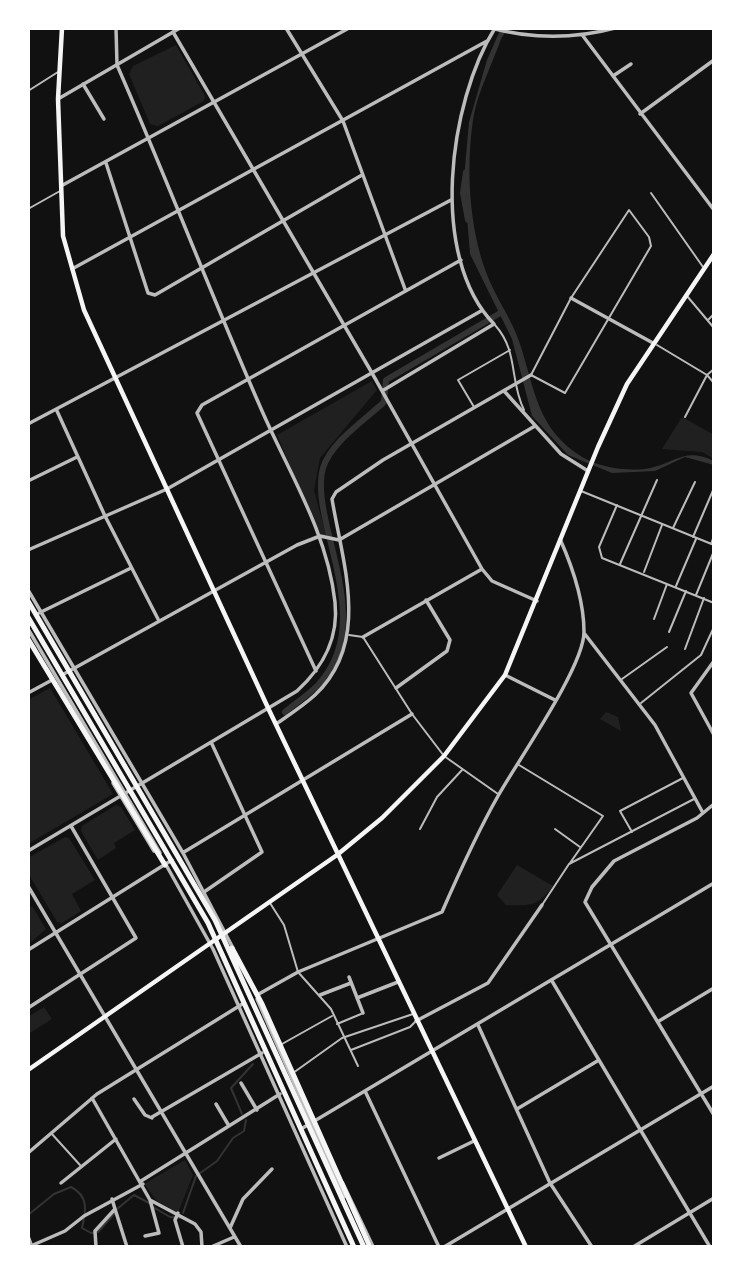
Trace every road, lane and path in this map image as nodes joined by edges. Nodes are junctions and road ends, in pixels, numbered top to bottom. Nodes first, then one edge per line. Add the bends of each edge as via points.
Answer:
1 (62, 28) edge
2 (116, 28) edge
3 (180, 28) edge
4 (286, 28) edge
5 (349, 28) edge
6 (494, 28) edge
7 (577, 28) edge
8 (615, 28) edge
9 (509, 30) edge
10 (173, 32) junction
11 (576, 35) junction
12 (583, 36) junction
13 (487, 41) junction
14 (302, 53) junction
15 (714, 60) edge
16 (631, 64) dead end
17 (117, 65) junction
18 (59, 71) junction
19 (613, 76) junction
20 (83, 85) junction
21 (28, 91) edge
22 (58, 99) junction
23 (214, 103) junction
24 (640, 114) junction
25 (104, 120) dead end
26 (343, 121) junction
27 (149, 139) junction
28 (106, 163) junction
29 (252, 170) junction
30 (362, 175) junction
31 (61, 186) junction
32 (651, 194) dead end
33 (451, 200) junction
34 (28, 209) edge
35 (178, 210) junction
36 (714, 210) edge
37 (285, 222) junction
38 (386, 233) junction
39 (131, 236) junction
40 (714, 254) edge
41 (461, 260) junction
42 (202, 268) junction
43 (704, 268) junction
44 (71, 270) junction
45 (313, 272) junction
46 (406, 290) junction
47 (686, 295) junction
48 (571, 298) junction
49 (481, 311) junction
50 (714, 314) edge
51 (608, 320) junction
52 (708, 320) junction
53 (224, 321) junction
54 (494, 324) junction
55 (344, 327) junction
56 (714, 328) edge
57 (653, 343) junction
58 (511, 350) junction
59 (714, 369) edge
60 (372, 373) junction
61 (531, 375) junction
62 (707, 375) junction
63 (115, 379) junction
64 (248, 379) junction
65 (714, 383) edge
66 (516, 386) junction
67 (382, 391) junction
68 (505, 392) junction
69 (475, 408) junction
70 (57, 411) junction
71 (527, 416) junction
72 (685, 417) dead end
73 (28, 424) edge
74 (535, 426) junction
75 (270, 430) junction
76 (412, 445) junction
77 (78, 457) junction
78 (218, 460) junction
79 (588, 471) junction
80 (657, 480) dead end
81 (28, 481) edge
82 (695, 482) dead end
83 (435, 484) junction
84 (714, 488) edge
85 (167, 489) junction
86 (580, 490) junction
87 (617, 505) junction
88 (641, 515) junction
89 (105, 516) junction
90 (662, 524) junction
91 (673, 528) junction
92 (321, 536) junction
93 (714, 536) edge
94 (695, 538) junction
95 (560, 539) junction
96 (339, 540) junction
97 (712, 545) edge
98 (28, 550) edge
99 (714, 551) edge
100 (265, 563) junction
101 (620, 565) junction
102 (131, 568) junction
103 (482, 569) junction
104 (643, 573) junction
105 (668, 583) junction
106 (676, 586) junction
107 (28, 590) edge
108 (213, 590) junction
109 (686, 591) junction
110 (696, 595) junction
111 (705, 598) junction
112 (426, 600) junction
113 (28, 601) edge
114 (537, 601) junction
115 (714, 603) edge
116 (41, 612) junction
117 (28, 618) edge
118 (654, 619) dead end
119 (158, 620) junction
120 (714, 627) edge
121 (28, 629) edge
122 (669, 632) dead end
123 (584, 633) junction
124 (349, 635) junction
125 (363, 637) junction
126 (28, 639) edge
127 (667, 647) dead end
128 (685, 649) dead end
129 (714, 661) edge
130 (74, 668) junction
131 (316, 671) junction
132 (505, 675) junction
133 (57, 677) junction
134 (622, 679) junction
135 (396, 688) junction
136 (28, 693) edge
137 (555, 699) junction
138 (640, 704) junction
139 (269, 710) junction
140 (412, 714) junction
141 (83, 722) junction
142 (276, 724) junction
143 (714, 734) edge
144 (211, 743) junction
145 (444, 756) junction
146 (518, 765) junction
147 (463, 769) junction
148 (684, 778) junction
149 (303, 781) junction
150 (142, 784) junction
151 (127, 794) junction
152 (498, 795) junction
153 (120, 798) junction
154 (695, 799) junction
155 (714, 804) edge
156 (703, 813) junction
157 (243, 814) junction
158 (71, 826) junction
159 (420, 828) dead end
160 (555, 829) dead end
161 (632, 832) junction
162 (581, 847) junction
163 (28, 851) edge
164 (183, 853) junction
165 (337, 855) junction
166 (165, 864) junction
167 (569, 864) junction
168 (714, 883) edge
169 (28, 886) edge
170 (204, 892) junction
171 (113, 897) junction
172 (271, 903) junction
173 (542, 905) joint
174 (223, 932) junction
175 (55, 933) junction
176 (377, 938) junction
177 (210, 944) junction
178 (611, 945) junction
179 (28, 950) edge
180 (298, 972) junction
181 (79, 974) junction
182 (349, 977) dead end
183 (551, 980) junction
184 (398, 982) junction
185 (351, 983) junction
186 (714, 988) edge
187 (320, 995) junction
188 (256, 996) junction
189 (357, 998) junction
190 (239, 1006) junction
191 (28, 1007) edge
192 (363, 1013) joint
193 (414, 1014) junction
194 (105, 1016) junction
195 (333, 1016) junction
196 (416, 1021) junction
197 (659, 1021) junction
198 (337, 1024) junction
199 (477, 1024) junction
200 (342, 1038) junction
201 (277, 1046) junction
202 (350, 1051) junction
203 (431, 1052) junction
204 (262, 1053) junction
205 (599, 1060) junction
206 (358, 1066) dead end
207 (137, 1069) junction
208 (28, 1070) edge
209 (290, 1076) junction
210 (241, 1083) dead end
211 (714, 1086) edge
212 (365, 1091) junction
213 (701, 1093) junction
214 (280, 1094) junction
215 (92, 1098) junction
216 (134, 1099) dead end
217 (216, 1104) dead end
218 (517, 1109) junction
219 (257, 1110) junction
220 (162, 1111) junction
221 (714, 1115) edge
222 (311, 1123) junction
223 (229, 1126) junction
224 (640, 1130) junction
225 (296, 1132) junction
226 (51, 1133) junction
227 (116, 1139) junction
228 (474, 1141) junction
229 (28, 1153) edge
230 (187, 1153) junction
231 (439, 1158) dead end
232 (81, 1166) junction
233 (331, 1167) junction
234 (272, 1169) dead end
235 (142, 1182) junction
236 (61, 1183) dead end
237 (550, 1183) junction
238 (714, 1198) edge
239 (112, 1199) junction
240 (150, 1201) junction
241 (507, 1209) junction
242 (116, 1211) junction
243 (689, 1212) junction
244 (178, 1214) junction
245 (230, 1228) junction
246 (28, 1236) edge
247 (145, 1236) dead end
248 (235, 1236) junction
249 (95, 1244) edge
250 (32, 1246) edge
251 (127, 1247) edge
252 (183, 1247) edge
253 (202, 1247) edge
254 (211, 1247) edge
255 (241, 1247) edge
256 (347, 1247) edge
257 (354, 1247) edge
258 (369, 1247) edge
259 (441, 1247) edge
260 (525, 1247) edge
261 (592, 1247) edge
262 (634, 1247) edge
263 (710, 1247) edge

1 - 18 main road
2 - 17 street
3 - 10 street
4 - 14 street
5 - 14 street
6 - 9 street
6 - 13 street
7 - 11 street
8 - 12 street
9 - 11 street via 548,37
10 - 17 street
10 - 23 street
11 - 12 street
12 - 19 street
13 - 26 street
13 - 33 street via 458,127
14 - 23 street
14 - 26 street
15 - 24 street
16 - 19 street
17 - 20 street
17 - 27 street
18 - 21 lane
18 - 22 main road
19 - 24 street
20 - 22 street
20 - 25 street
22 - 31 main road
23 - 27 street
23 - 29 street
24 - 36 street
26 - 29 street
26 - 30 street
27 - 28 street
27 - 35 street
28 - 31 street
28 - 39 street
29 - 35 street
29 - 37 street
30 - 37 street
30 - 38 street
31 - 34 lane via 60,191
31 - 44 main road via 63,236
32 - 43 lane
33 - 38 street
33 - 41 street
35 - 39 street
35 - 42 street
37 - 42 street
37 - 45 street
38 - 45 street
38 - 46 street
39 - 42 street via 151,294
39 - 44 street
40 - 43 main road
41 - 46 street
41 - 49 street
42 - 53 street
43 - 47 main road
44 - 63 main road
45 - 53 street
45 - 55 street
46 - 55 street
47 - 52 lane
47 - 57 main road
48 - 51 street
48 - 51 lane via 629,210 651,246
48 - 61 lane
49 - 54 street
49 - 60 street
50 - 52 lane
51 - 57 street
51 - 61 lane via 568,392
52 - 56 lane
53 - 63 street
53 - 64 street
54 - 58 lane
54 - 67 street
55 - 60 street
55 - 64 street
57 - 62 lane
57 - 79 main road via 627,384
58 - 66 lane
58 - 69 lane via 458,380
59 - 62 lane
60 - 67 street
60 - 75 street
61 - 66 street
62 - 65 lane
62 - 72 lane
63 - 70 street
63 - 85 main road
64 - 75 street
64 - 78 street via 202,405 197,413
66 - 68 street
66 - 71 lane
67 - 76 street
68 - 69 street
68 - 71 street
69 - 76 street
70 - 73 street
70 - 77 street
71 - 74 street
74 - 79 street via 561,454
74 - 83 street
75 - 78 street
75 - 92 street
76 - 83 street
76 - 96 street via 336,492 332,499
77 - 81 street
77 - 89 street
78 - 85 street
78 - 100 street
79 - 86 main road
80 - 88 lane
82 - 91 lane
83 - 96 street
83 - 103 street
84 - 94 lane
85 - 89 street
85 - 108 main road
86 - 87 lane
86 - 95 main road
87 - 88 lane
87 - 101 lane via 599,547 602,558
88 - 90 lane
88 - 101 lane
89 - 98 street
89 - 102 street
90 - 91 lane
90 - 104 lane
91 - 94 lane
92 - 96 street
92 - 100 street
92 - 131 street via 335,616 331,644
93 - 97 lane
94 - 97 lane
94 - 106 lane
95 - 114 main road
95 - 123 street
96 - 124 street via 349,601
99 - 110 lane
100 - 108 street
100 - 131 street
101 - 104 lane
102 - 116 street
102 - 119 street
103 - 112 street
103 - 114 street via 492,581
104 - 105 lane
105 - 106 lane
105 - 118 lane
106 - 109 lane
107 - 116 street
108 - 119 street
108 - 139 main road
109 - 110 lane
109 - 122 lane
110 - 111 lane
111 - 115 lane
111 - 128 lane
112 - 125 street
112 - 135 street via 450,640 447,651
113 - 174 highway
114 - 132 main road
116 - 117 street
116 - 130 street
117 - 257 highway via 208,923
119 - 130 street
120 - 138 lane via 701,655
121 - 133 street
123 - 134 street
123 - 137 street
124 - 125 lane
124 - 142 street via 331,676 315,695
125 - 135 lane
126 - 166 highway
127 - 134 lane
129 - 143 street via 691,693
130 - 133 street
130 - 150 street
131 - 139 street
132 - 137 street
132 - 145 main road
133 - 136 street
133 - 141 street
134 - 138 street
135 - 140 lane
137 - 146 street
138 - 148 street
139 - 142 main road
139 - 144 street
140 - 145 lane
140 - 149 street
141 - 151 street
141 - 153 street
142 - 149 main road
144 - 150 street
144 - 157 street
145 - 147 lane
145 - 165 main road
146 - 152 street
146 - 162 lane via 603,816
147 - 152 lane
147 - 159 lane via 437,797
148 - 154 street
148 - 161 lane via 620,811
149 - 157 street
149 - 165 main road
150 - 151 street
150 - 164 street
151 - 153 street
151 - 166 street
152 - 176 street via 442,912
153 - 158 street
153 - 166 street
154 - 156 street
154 - 161 lane
155 - 156 street
156 - 178 street via 614,861 593,887 585,902
157 - 164 street
157 - 170 street via 262,852
158 - 163 street
158 - 171 street
160 - 162 lane
161 - 167 lane
162 - 167 lane
164 - 166 street
164 - 170 street
165 - 172 main road
165 - 176 main road
166 - 171 street
166 - 177 street
167 - 173 lane
168 - 178 street
169 - 175 street
170 - 174 street
171 - 175 street
171 - 181 street via 136,938
172 - 174 main road
172 - 180 lane via 284,925
173 - 196 street via 488,983
174 - 177 main road
174 - 188 street
174 - 258 highway via 253,985
175 - 179 street
175 - 181 street
176 - 180 street
176 - 184 main road
177 - 190 street
177 - 194 main road
178 - 183 street
178 - 197 street
180 - 187 lane
180 - 188 street
181 - 191 street
181 - 194 street
182 - 185 street
183 - 199 street
183 - 205 street
184 - 189 street
184 - 193 main road
185 - 187 street
185 - 189 street
186 - 197 street
187 - 195 lane
188 - 190 street
188 - 201 street
189 - 192 street
190 - 204 street
190 - 207 street
192 - 198 lane
193 - 196 main road
193 - 200 lane
194 - 207 street
194 - 208 main road
195 - 198 lane
195 - 201 lane
196 - 202 lane
196 - 203 main road
197 - 213 street
198 - 200 lane
199 - 203 street
199 - 218 street
200 - 202 lane
200 - 209 lane
201 - 209 street
202 - 206 lane
203 - 212 street
203 - 228 main road
204 - 214 street
204 - 220 street
205 - 218 street
205 - 224 street
207 - 215 street
207 - 220 street
209 - 222 street
210 - 219 street
211 - 213 street
212 - 222 street
212 - 259 street
213 - 221 street
213 - 224 street
214 - 219 street
214 - 225 street
215 - 226 street
215 - 227 street
216 - 220 street via 145,1115 152,1117
217 - 223 street
218 - 237 street
219 - 223 street
220 - 230 street
222 - 225 street
222 - 233 street
223 - 230 street
224 - 237 street
224 - 243 street
225 - 256 street
226 - 229 street
226 - 232 lane
227 - 232 street
227 - 235 street
228 - 231 street
228 - 241 main road
230 - 235 street
230 - 245 street
232 - 236 street
233 - 258 street
233 - 258 lane via 349,1188
234 - 245 street via 243,1199
235 - 239 street
235 - 240 street
237 - 241 street
237 - 261 street
238 - 243 street
239 - 242 street
239 - 250 street via 65,1231
240 - 244 street
240 - 247 street via 159,1233
241 - 259 street
241 - 260 main road
242 - 249 street via 95,1231
242 - 251 street
243 - 262 street
243 - 263 street
244 - 252 street via 175,1220
244 - 253 street via 201,1232
245 - 248 street
246 - 250 street
248 - 254 street
248 - 255 street

